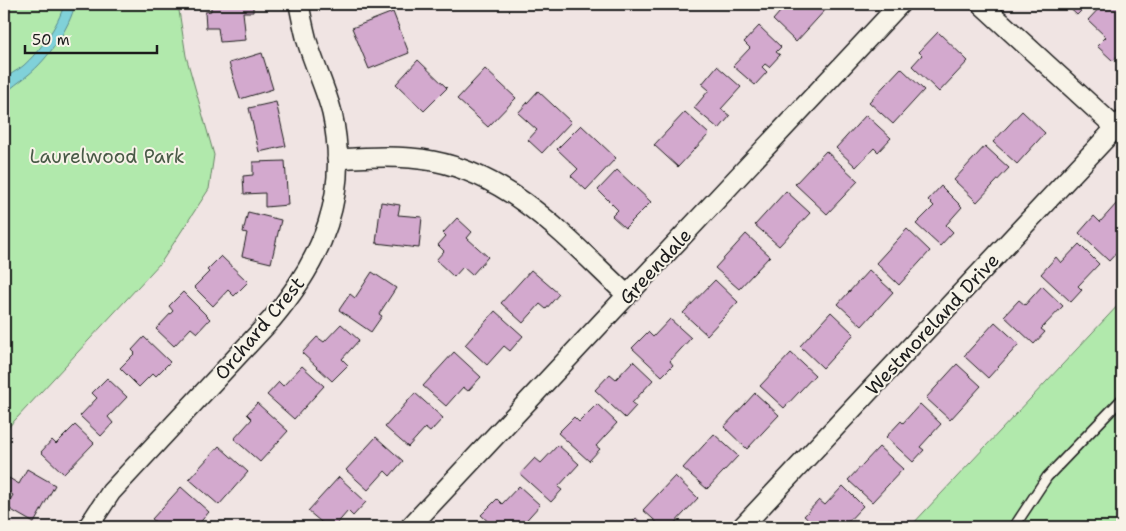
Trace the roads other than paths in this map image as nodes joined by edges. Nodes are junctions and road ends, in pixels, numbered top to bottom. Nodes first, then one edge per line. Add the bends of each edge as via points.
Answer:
1 (299, 4) edge
2 (900, 4) edge
3 (981, 4) edge
4 (1119, 124) edge
5 (338, 159) junction
6 (627, 296) junction
7 (1122, 399) edge
8 (88, 527) edge
9 (410, 527) edge
10 (742, 527) edge
11 (1014, 527) edge

1 - 5 street, Orchard Crest via 307,41 331,111
2 - 6 street, Greendale
3 - 4 street
4 - 10 street, Westmoreland Drive
5 - 6 street via 383,156 432,161 454,166 498,184 536,210
5 - 8 street, Orchard Crest via 334,203 325,233 304,277 271,320 111,492
6 - 9 street, Greendale
7 - 11 lane via 1047,477

